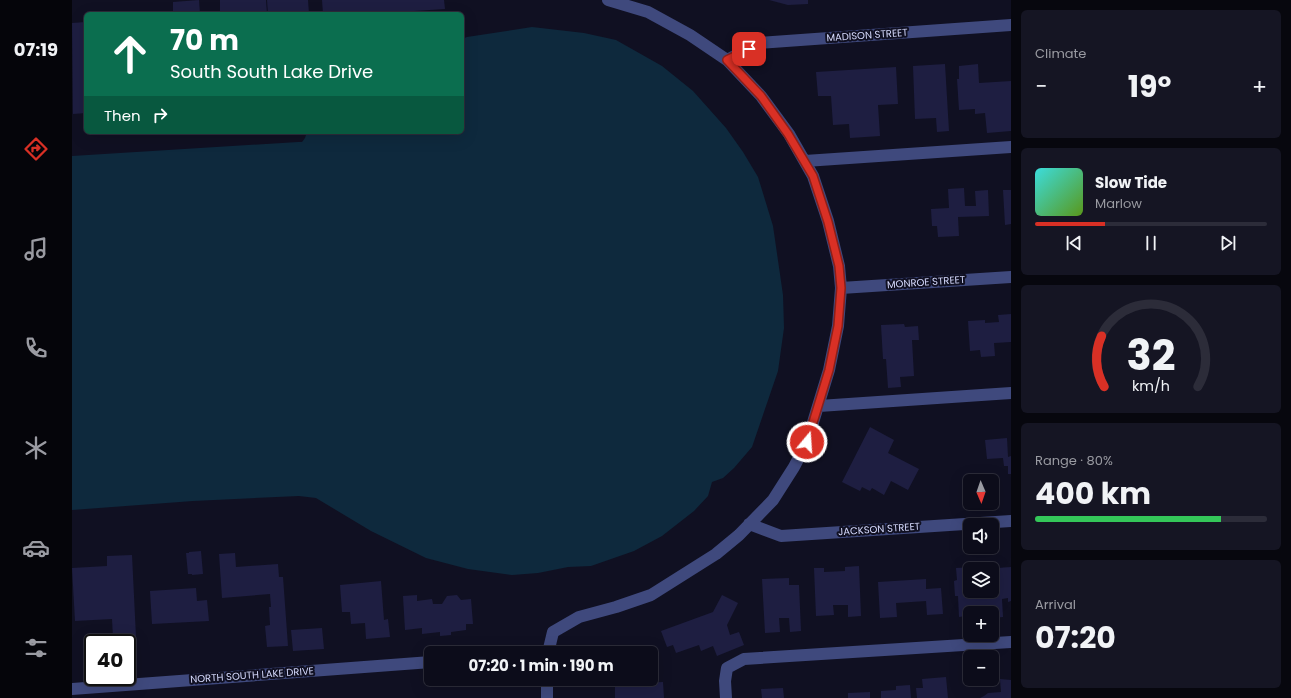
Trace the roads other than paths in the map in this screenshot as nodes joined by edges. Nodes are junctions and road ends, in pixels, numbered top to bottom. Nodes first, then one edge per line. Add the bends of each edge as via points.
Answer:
1 (608, 0) edge
2 (1011, 25) edge
3 (727, 60) junction
4 (1011, 147) edge
5 (805, 162) junction
6 (1011, 277) edge
7 (841, 288) junction
8 (1011, 393) edge
9 (819, 406) junction
10 (1011, 521) edge
11 (749, 524) junction
12 (1011, 642) edge
13 (550, 646) edge
14 (424, 663) edge
15 (547, 686) edge
16 (72, 689) edge
17 (548, 698) edge
18 (726, 698) edge

1 - 3 street via 648,12 690,35
2 - 3 street, MADISON STREET via 759,43
3 - 5 street via 761,96
4 - 5 street
5 - 7 street via 813,176 828,222 839,266
6 - 7 street, MONROE STREET
7 - 9 street via 838,326
8 - 9 street
9 - 11 street via 807,442 794,467 773,500
10 - 11 street, JACKSON STREET via 780,536
11 - 13 street via 716,554 651,595 616,608 579,616 553,632
12 - 18 street via 744,659 727,668
14 - 16 street, NORTH SOUTH LAKE DRIVE
15 - 17 street

